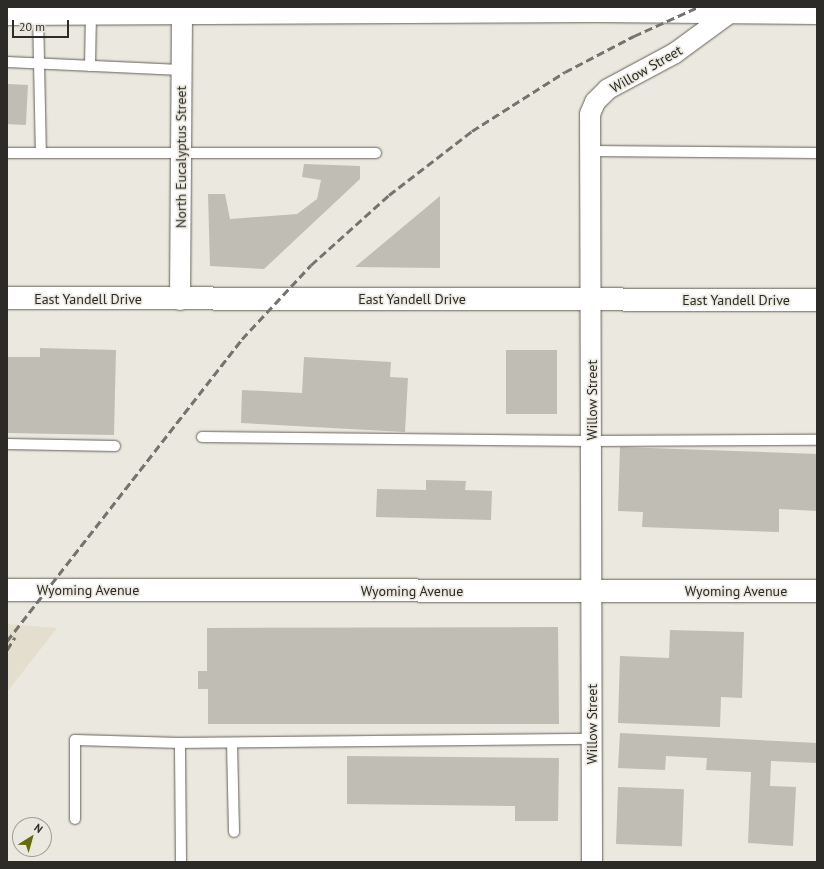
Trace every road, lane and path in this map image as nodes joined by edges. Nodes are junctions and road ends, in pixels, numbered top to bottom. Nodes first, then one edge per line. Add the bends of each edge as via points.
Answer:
1 (595, 9) edge
2 (136, 10) edge
3 (185, 11) edge
4 (731, 12) junction
5 (817, 13) edge
6 (7, 14) edge
7 (38, 14) junction
8 (91, 14) junction
9 (7, 62) edge
10 (39, 64) junction
11 (90, 66) junction
12 (181, 70) junction
13 (591, 151) junction
14 (181, 152) junction
15 (7, 153) edge
16 (41, 153) junction
17 (376, 153) dead end
18 (817, 153) edge
19 (7, 298) edge
20 (592, 298) junction
21 (180, 300) junction
22 (817, 300) edge
23 (202, 437) dead end
24 (817, 440) edge
25 (592, 441) junction
26 (7, 444) edge
27 (115, 446) dead end
28 (7, 590) edge
29 (592, 591) junction
30 (817, 591) edge
31 (592, 739) junction
32 (180, 743) junction
33 (232, 743) junction
34 (75, 819) dead end
35 (234, 832) dead end
36 (181, 862) edge
37 (592, 862) edge

1 - 3 street
1 - 4 street
2 - 3 street
2 - 8 street
3 - 12 street, North Eucalyptus Street
4 - 5 street
4 - 13 street, Willow Street via 675,53 608,89 599,97 590,114
6 - 7 street
7 - 8 street
7 - 10 lane
8 - 11 lane
9 - 10 lane
10 - 11 lane
10 - 16 lane
11 - 12 lane
12 - 14 street, North Eucalyptus Street
13 - 18 lane
13 - 20 street, Willow Street
14 - 16 lane
14 - 17 lane
14 - 21 street, North Eucalyptus Street
15 - 16 lane
19 - 21 street, East Yandell Drive
20 - 21 street, East Yandell Drive
20 - 22 street, East Yandell Drive
20 - 25 street, Willow Street
23 - 25 lane
24 - 25 lane
25 - 29 street, Willow Street
26 - 27 lane
28 - 29 street, Wyoming Avenue
29 - 30 street, Wyoming Avenue
29 - 31 street, Willow Street
31 - 33 lane
31 - 37 street, Willow Street
32 - 33 lane
32 - 34 lane via 75,740
32 - 36 lane
33 - 35 lane

